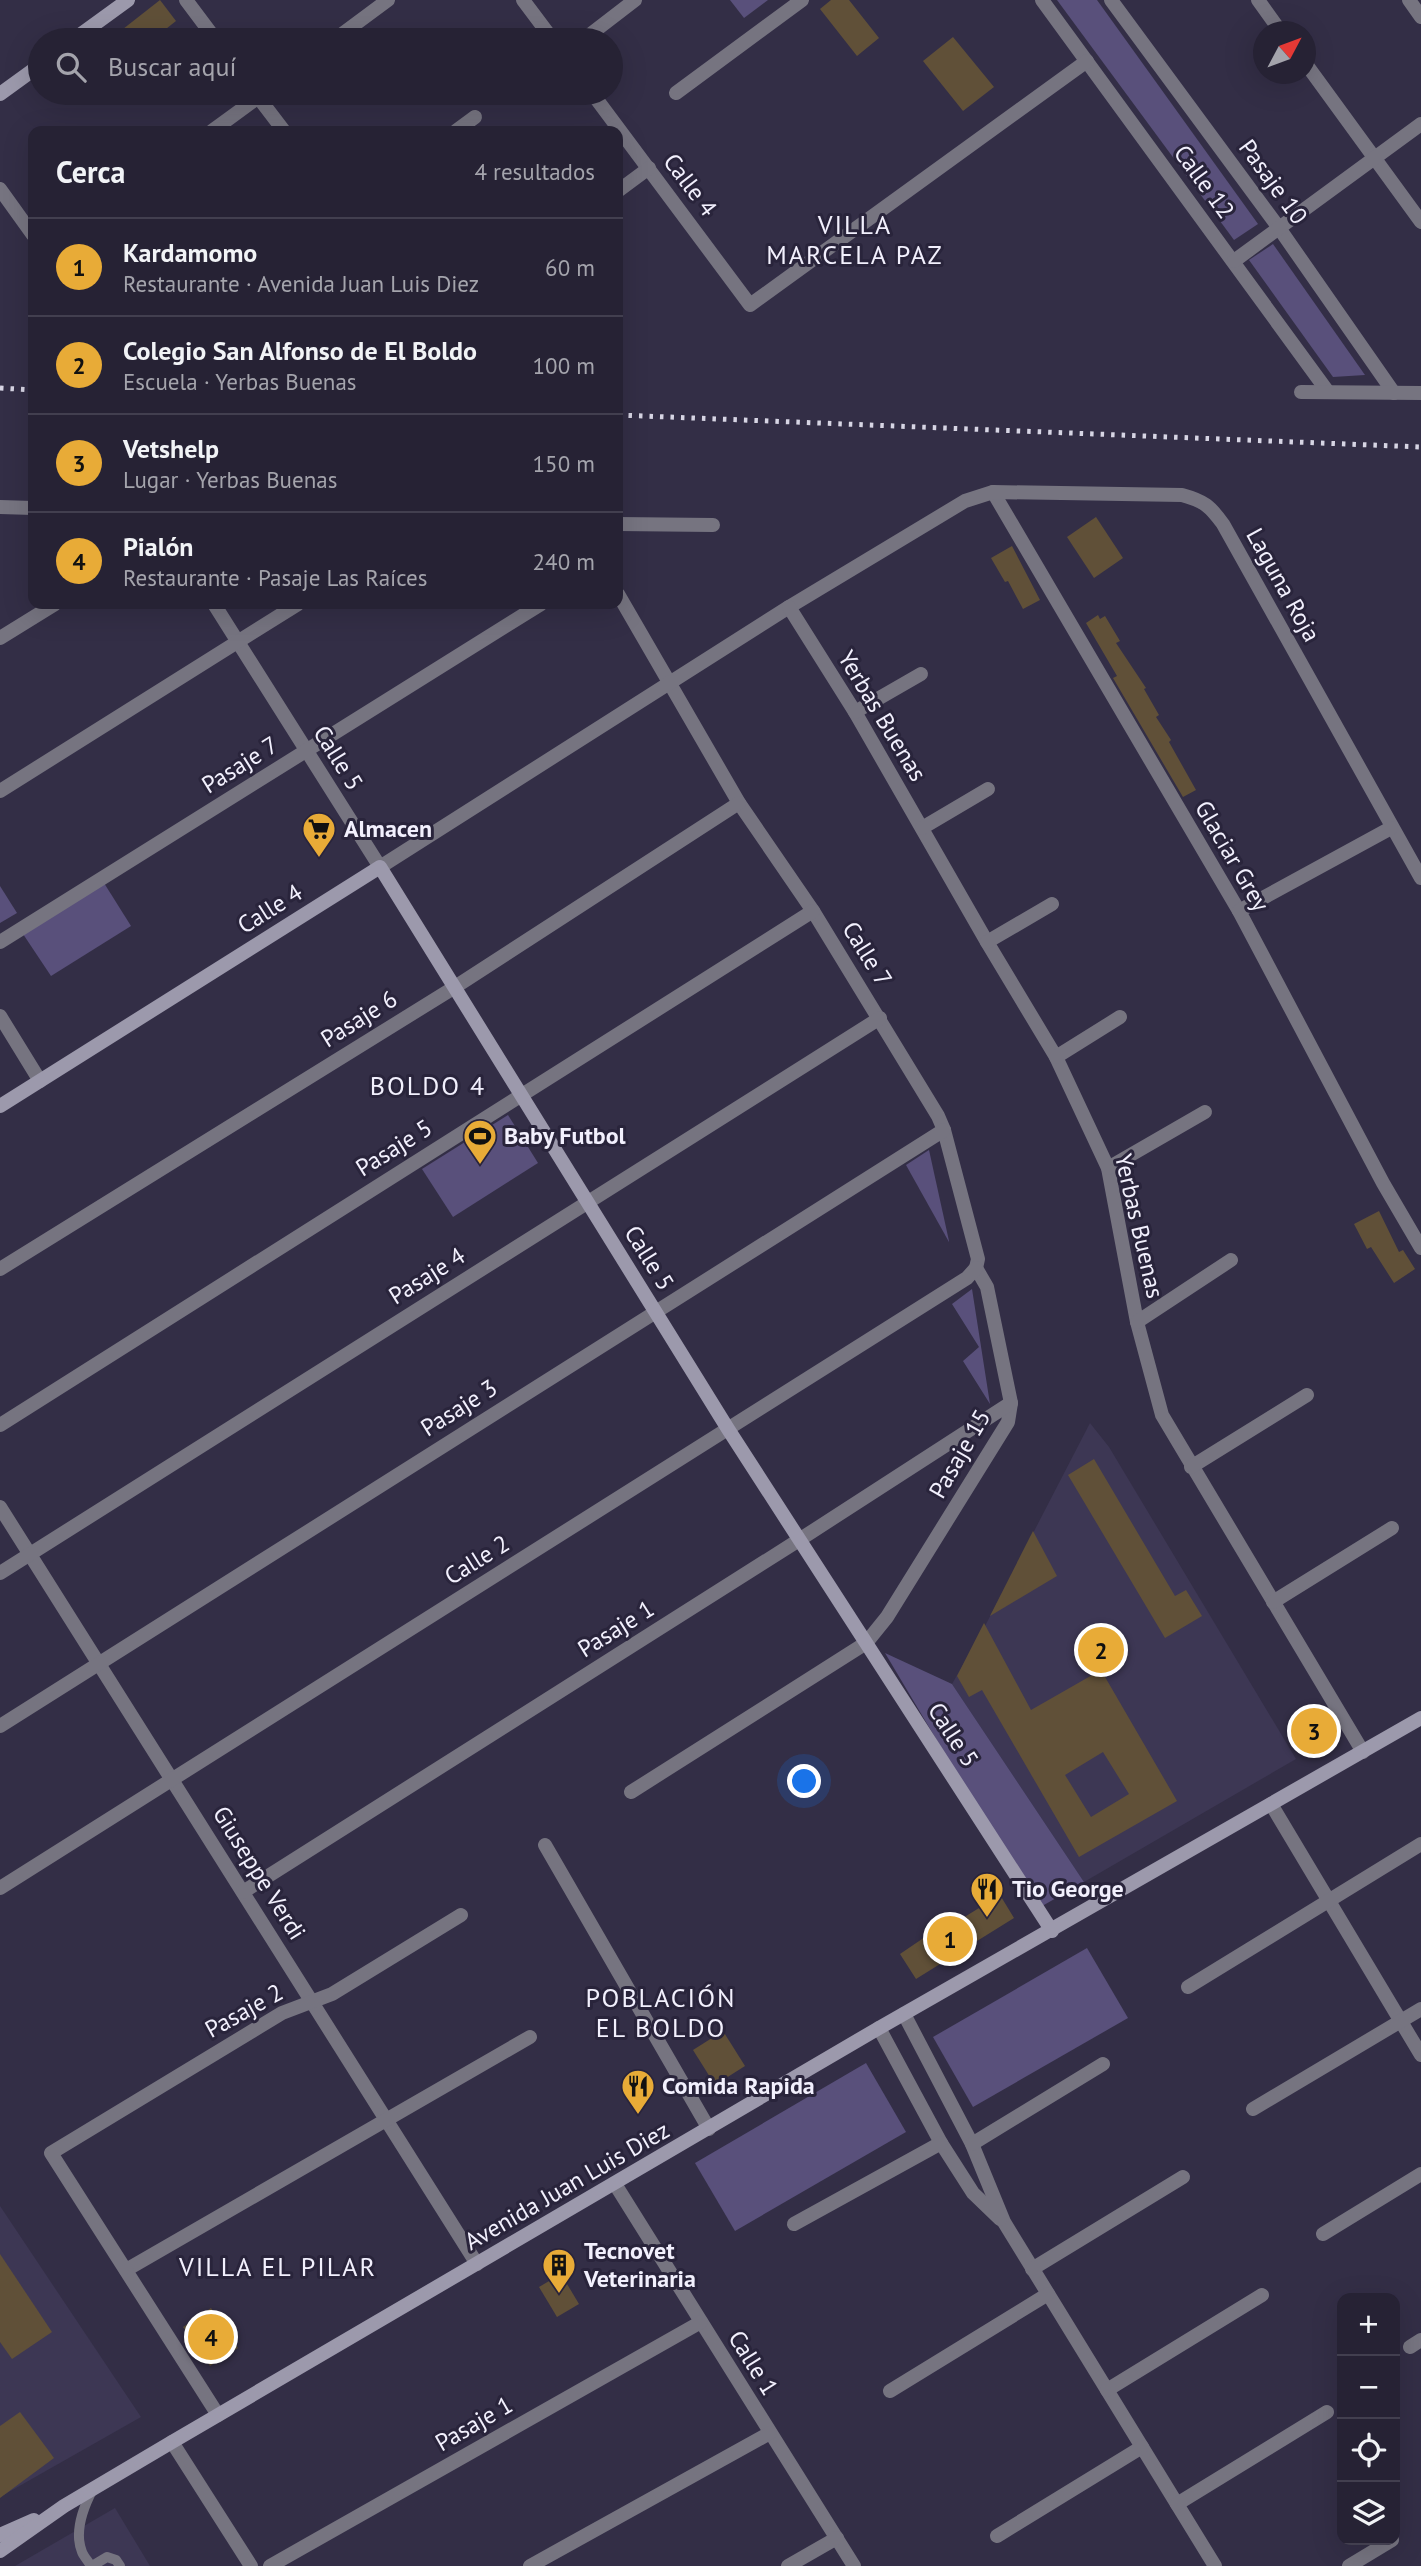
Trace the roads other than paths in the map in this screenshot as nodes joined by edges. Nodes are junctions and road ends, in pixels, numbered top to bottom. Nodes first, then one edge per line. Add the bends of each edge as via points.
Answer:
1 (128, 0) edge
2 (186, 0) edge
3 (388, 0) edge
4 (523, 0) edge
5 (635, 0) edge
6 (1042, 0) edge
7 (1111, 0) edge
8 (1258, 0) edge
9 (1409, 0) edge
10 (792, 3) edge
11 (1421, 17) edge
12 (1274, 21) edge
13 (90, 28) edge
14 (207, 28) edge
15 (350, 28) edge
16 (544, 28) edge
17 (599, 28) edge
18 (1087, 61) junction
19 (28, 74) edge
20 (1316, 78) edge
21 (676, 93) dead end
22 (0, 94) edge
23 (245, 105) edge
24 (266, 105) edge
25 (601, 105) edge
26 (475, 117) dead end
27 (1421, 124) edge
28 (218, 126) edge
29 (281, 126) edge
30 (463, 126) edge
31 (617, 126) edge
32 (623, 134) edge
33 (1375, 158) junction
34 (649, 168) junction
35 (623, 187) edge
36 (0, 189) edge
37 (1421, 222) edge
38 (28, 228) edge
39 (1279, 229) junction
40 (1234, 261) junction
41 (1301, 392) dead end
42 (1328, 392) junction
43 (1394, 393) junction
44 (1421, 393) edge
45 (993, 492) junction
46 (0, 507) edge
47 (28, 509) edge
48 (623, 524) edge
49 (713, 526) dead end
50 (623, 602) edge
51 (789, 607) junction
52 (47, 609) edge
53 (217, 609) edge
54 (290, 609) edge
55 (533, 609) edge
56 (0, 638) edge
57 (238, 641) junction
58 (921, 674) dead end
59 (672, 684) junction
60 (855, 712) junction
61 (307, 750) junction
62 (988, 789) dead end
63 (0, 791) edge
64 (739, 803) junction
65 (922, 828) junction
66 (1391, 828) junction
67 (380, 867) junction
68 (1421, 878) edge
69 (1052, 904) dead end
70 (813, 911) junction
71 (1239, 911) junction
72 (0, 942) edge
73 (987, 942) junction
74 (454, 987) junction
75 (0, 1016) edge
76 (1120, 1017) dead end
77 (880, 1018) junction
78 (1056, 1057) junction
79 (40, 1080) junction
80 (521, 1094) junction
81 (0, 1106) edge
82 (1205, 1112) dead end
83 (944, 1130) junction
84 (1108, 1168) junction
85 (587, 1201) junction
86 (1421, 1248) edge
87 (1231, 1261) dead end
88 (976, 1268) junction
89 (0, 1269) edge
90 (655, 1311) junction
91 (1137, 1322) junction
92 (1307, 1395) dead end
93 (1011, 1403) junction
94 (0, 1425) edge
95 (728, 1429) junction
96 (1191, 1467) junction
97 (0, 1507) edge
98 (1392, 1528) dead end
99 (799, 1540) junction
100 (29, 1554) junction
101 (0, 1573) edge
102 (1273, 1602) junction
103 (866, 1643) junction
104 (99, 1663) junction
105 (1421, 1718) edge
106 (0, 1726) edge
107 (1363, 1752) junction
108 (172, 1780) junction
109 (631, 1792) dead end
110 (1272, 1804) junction
111 (1421, 1844) edge
112 (545, 1845) dead end
113 (0, 1888) edge
114 (243, 1892) junction
115 (1328, 1900) junction
116 (461, 1915) dead end
117 (1052, 1931) junction
118 (1188, 1987) dead end
119 (312, 2000) junction
120 (1421, 2009) edge
121 (904, 2014) junction
122 (1399, 2021) junction
123 (879, 2028) junction
124 (530, 2038) dead end
125 (1421, 2055) edge
126 (1103, 2064) dead end
127 (1253, 2109) dead end
128 (387, 2118) junction
129 (709, 2129) junction
130 (941, 2143) junction
131 (972, 2144) junction
132 (1421, 2174) edge
133 (1183, 2177) dead end
134 (615, 2184) junction
135 (1004, 2222) junction
136 (794, 2224) dead end
137 (1323, 2234) dead end
138 (478, 2264) junction
139 (1032, 2269) junction
140 (126, 2270) junction
141 (1048, 2294) junction
142 (1262, 2295) dead end
143 (701, 2322) junction
144 (890, 2390) dead end
145 (1107, 2390) junction
146 (1327, 2412) dead end
147 (218, 2415) junction
148 (770, 2432) junction
149 (172, 2442) junction
150 (1142, 2447) junction
151 (93, 2489) junction
152 (1177, 2504) junction
153 (64, 2506) junction
154 (0, 2535) edge
155 (997, 2536) dead end
156 (837, 2539) junction
157 (1383, 2545) edge
158 (0, 2551) edge
159 (92, 2566) edge
160 (120, 2566) edge
161 (251, 2566) edge
162 (270, 2566) edge
163 (530, 2566) edge
164 (788, 2566) edge
165 (854, 2566) edge
166 (1215, 2566) edge
167 (1349, 2566) edge

1 - 13 street
2 - 14 street
3 - 15 street
4 - 16 street
5 - 17 street
6 - 18 street, Calle 12
7 - 39 street, Pasaje 10
8 - 12 street
9 - 11 street
10 - 21 street
18 - 34 street, Calle 4 via 750,304
18 - 40 street, Calle 12
19 - 22 street
20 - 33 street
23 - 28 street
24 - 29 street
25 - 31 street, Calle 4
26 - 30 street
27 - 33 street
32 - 34 street, Calle 4
33 - 37 street
33 - 39 street
34 - 35 street
36 - 38 street
39 - 40 street
39 - 43 street, Pasaje 10
40 - 42 street, Calle 12
41 - 42 street
42 - 43 street
43 - 44 street
45 - 51 street, Calle 4 via 965,501
45 - 66 street, Laguna Roja via 1169,494 1199,500 1212,508
45 - 71 street, Glaciar Grey
46 - 47 street
48 - 49 street
50 - 59 street, Calle 7
51 - 59 street, Calle 4
51 - 60 street, Yerbas Buenas
52 - 56 street
53 - 57 street, Calle 5
54 - 57 street
55 - 61 street, Pasaje 7
57 - 61 street, Calle 5
57 - 63 street
58 - 60 street
59 - 64 street, Calle 7
59 - 67 street, Calle 4
60 - 65 street, Yerbas Buenas
61 - 67 street, Calle 5
61 - 72 street, Pasaje 7
62 - 65 street
64 - 70 street, Calle 7
64 - 74 street, Pasaje 6
65 - 73 street, Yerbas Buenas
66 - 68 street, Laguna Roja
66 - 71 street
67 - 74 street, Calle 5
67 - 79 street, Calle 4
69 - 73 street
70 - 77 street, Calle 7
70 - 80 street, Pasaje 5
71 - 86 street, Glaciar Grey
73 - 78 street, Yerbas Buenas
74 - 80 street, Calle 5
74 - 89 street, Pasaje 6
75 - 79 street
76 - 78 street
77 - 83 street, Calle 7
77 - 85 street, Pasaje 4
78 - 84 street, Yerbas Buenas
79 - 81 street, Calle 4
80 - 85 street, Calle 5
80 - 94 street, Pasaje 5
82 - 84 street
83 - 88 street, Calle 7 via 978,1259
83 - 90 street, Pasaje 3
84 - 91 street, Yerbas Buenas
85 - 90 street, Calle 5
85 - 100 street, Pasaje 4
87 - 91 street
88 - 93 street, Pasaje 15 via 987,1287
88 - 95 street, Calle 2
90 - 95 street, Calle 5
90 - 104 street, Pasaje 3
91 - 96 street, Yerbas Buenas via 1162,1415
92 - 96 street
93 - 99 street, Pasaje 1
93 - 103 street, Pasaje 15 via 1008,1422 887,1617
95 - 99 street, Calle 5
95 - 108 street, Calle 2
96 - 102 street, Yerbas Buenas
97 - 100 street, Giuseppe Verdi
98 - 102 street
99 - 103 street, Calle 5
99 - 114 street, Pasaje 1
100 - 101 street, Pasaje 4
100 - 104 street, Giuseppe Verdi
102 - 107 street, Yerbas Buenas
103 - 109 street, Pasaje 15
103 - 117 street, Calle 5
104 - 106 street, Pasaje 3
104 - 108 street, Giuseppe Verdi
105 - 107 street, Avenida Juan Luis Diez
107 - 110 street, Avenida Juan Luis Diez
108 - 113 street, Calle 2
108 - 114 street, Giuseppe Verdi
110 - 115 street
110 - 117 street, Avenida Juan Luis Diez
111 - 115 street
112 - 129 street
114 - 119 street, Giuseppe Verdi
115 - 118 street
115 - 122 street
116 - 119 street, Pasaje 2 via 332,1994
117 - 121 street, Avenida Juan Luis Diez
119 - 128 street, Giuseppe Verdi
119 - 140 street, Pasaje 2 via 282,2013 51,2153
120 - 122 street
121 - 123 street, Avenida Juan Luis Diez
121 - 131 street
122 - 125 street
122 - 127 street
123 - 129 street, Avenida Juan Luis Diez
123 - 130 street
124 - 128 street
126 - 131 street
128 - 138 street, Giuseppe Verdi
128 - 140 street
129 - 134 street, Avenida Juan Luis Diez
130 - 135 street via 973,2193
130 - 136 street
131 - 135 street
132 - 137 street
133 - 139 street
134 - 138 street, Avenida Juan Luis Diez
134 - 143 street, Calle 1
135 - 139 street
138 - 147 street, Avenida Juan Luis Diez
139 - 141 street
140 - 147 street
141 - 144 street
141 - 145 street
142 - 145 street
143 - 148 street, Calle 1
143 - 162 street, Pasaje 1
145 - 150 street
146 - 152 street
147 - 149 street, Avenida Juan Luis Diez
148 - 156 street, Calle 1
148 - 163 street
149 - 151 street, Avenida Juan Luis Diez
149 - 161 street
150 - 152 street
150 - 155 street
151 - 153 street, Avenida Juan Luis Diez
151 - 159 lane via 80,2522 82,2551
152 - 166 street
153 - 154 street, Avenida Juan Luis Diez
153 - 158 street, Avenida Juan Luis Diez
156 - 164 street
156 - 165 street, Calle 1
157 - 167 street
159 - 160 lane via 107,2557

